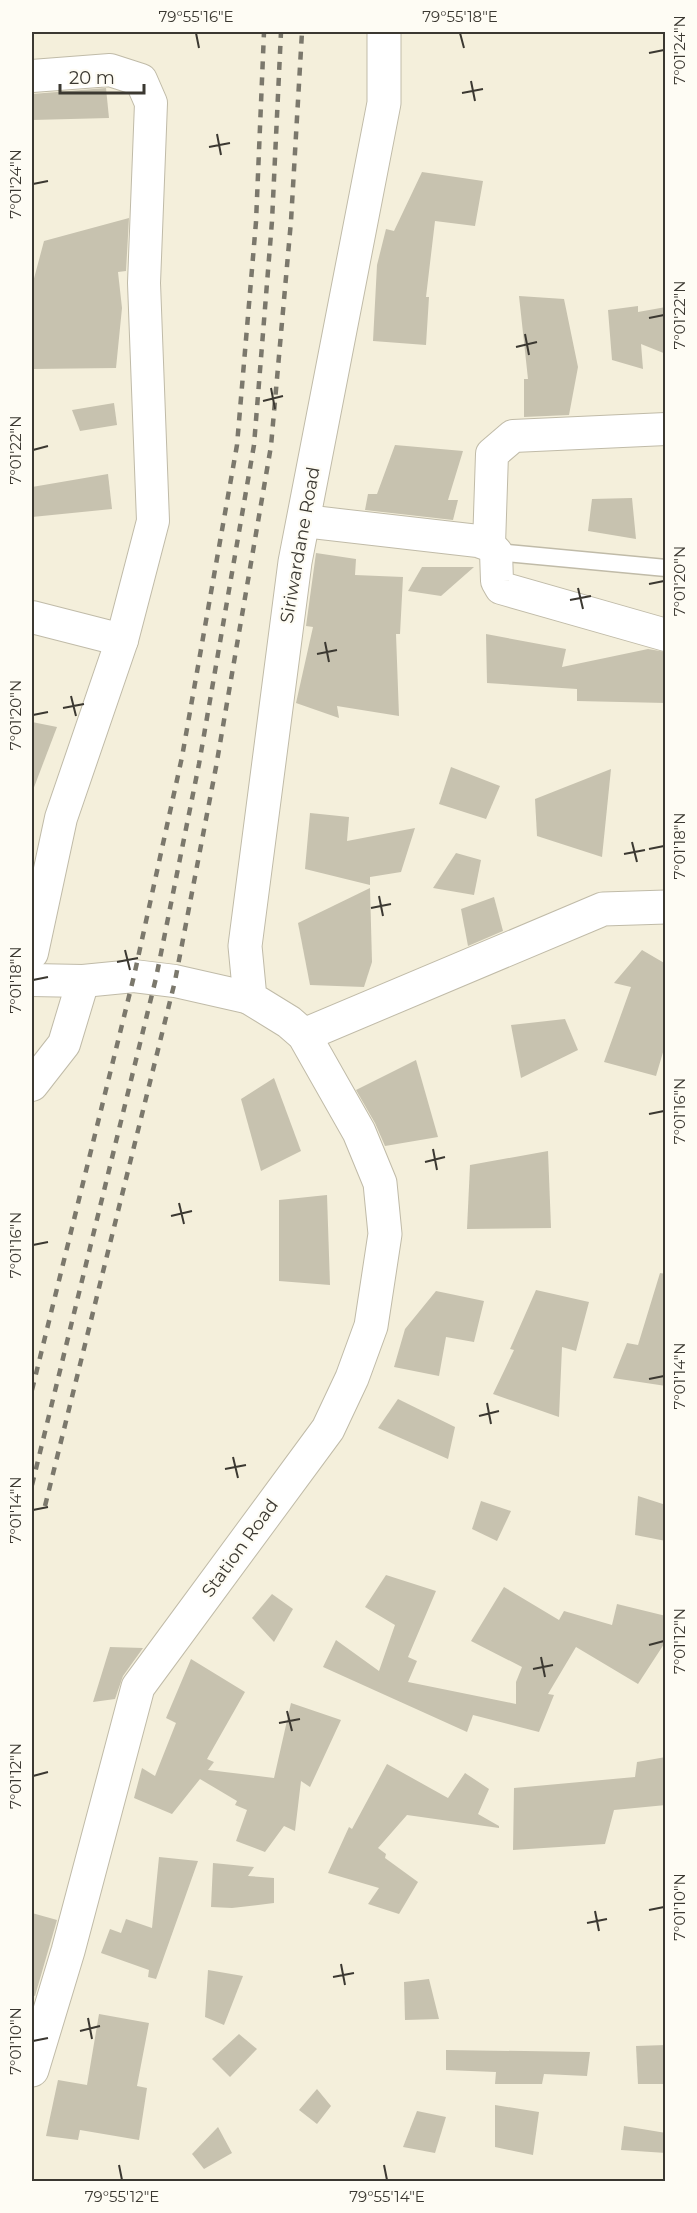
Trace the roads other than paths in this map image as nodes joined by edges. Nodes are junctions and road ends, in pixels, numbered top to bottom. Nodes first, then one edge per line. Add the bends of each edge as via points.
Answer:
1 (384, 32) edge
2 (32, 76) edge
3 (666, 429) edge
4 (304, 521) junction
5 (492, 549) junction
6 (666, 568) edge
7 (32, 616) edge
8 (666, 635) edge
9 (122, 640) junction
10 (666, 907) edge
11 (32, 953) edge
12 (32, 980) edge
13 (83, 981) junction
14 (250, 998) junction
15 (304, 1035) junction
16 (32, 1085) edge
17 (32, 2070) edge

1 - 4 street, Siriwardane Road via 384,103
2 - 9 street via 110,70 141,80 151,104 144,284 153,521
3 - 5 street via 513,436 492,454
4 - 5 street via 478,542
4 - 14 street, Siriwardane Road via 295,562 245,946
5 - 6 lane
5 - 8 street via 501,588
7 - 9 street
9 - 11 street via 61,818
10 - 15 street via 603,909
12 - 13 street
13 - 14 street via 156,978
13 - 16 street via 64,1044
14 - 15 street
15 - 17 street, Station Road via 359,1132 380,1183 385,1234 371,1326 328,1429 138,1687

